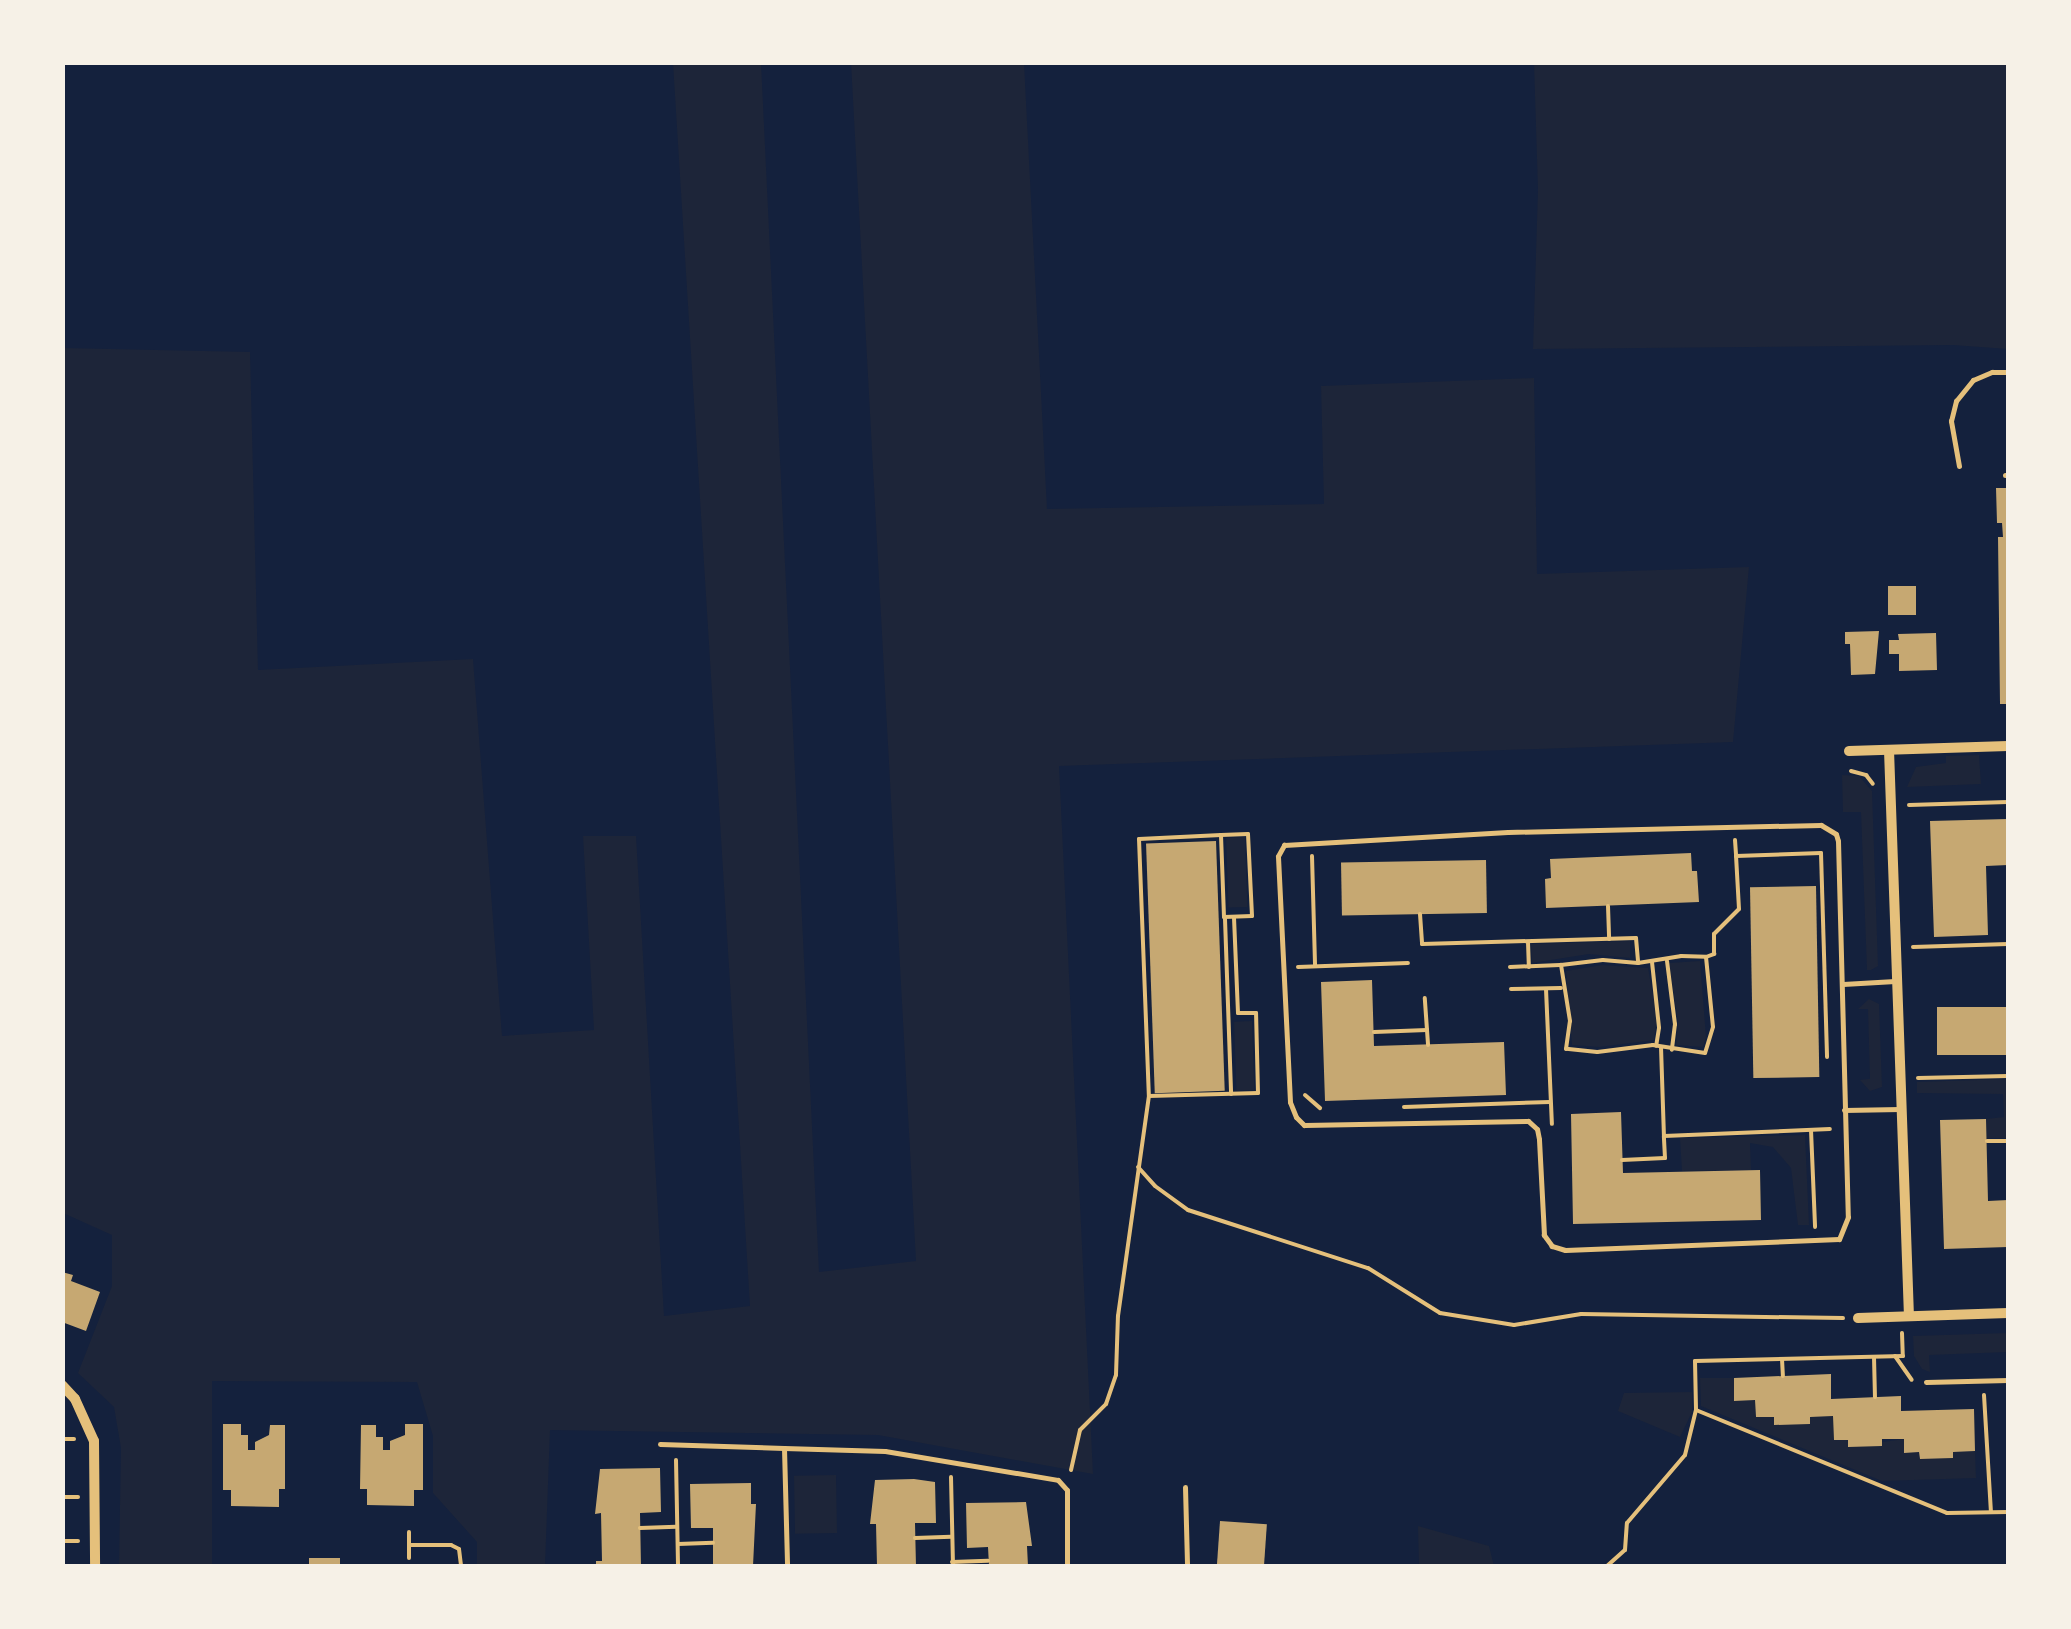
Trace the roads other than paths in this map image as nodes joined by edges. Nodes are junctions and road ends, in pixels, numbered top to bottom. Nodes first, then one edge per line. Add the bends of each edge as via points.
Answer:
1 (2008, 372) edge
2 (1960, 466) dead end
3 (2008, 746) edge
4 (1888, 750) junction
5 (1849, 751) dead end
6 (1896, 981) junction
7 (1843, 984) junction
8 (1900, 1109) junction
9 (1844, 1110) junction
10 (2008, 1313) edge
11 (1908, 1316) junction
12 (1858, 1318) road end
13 (2008, 1380) edge
14 (1926, 1382) dead end
15 (62, 1385) edge
16 (660, 1444) dead end
17 (784, 1448) junction
18 (1186, 1487) dead end
19 (95, 1566) edge
20 (787, 1566) edge
21 (1067, 1566) edge
22 (1187, 1566) edge

1 - 2 lane via 1973,380 1956,401 1951,421
3 - 4 street
4 - 5 street
4 - 6 street
6 - 7 lane
6 - 8 street
7 - 9 lane
7 - 9 lane via 1838,841 1821,825 1295,842 1278,856 1296,1117 1304,1124 1528,1121 1539,1139 1544,1235 1552,1246 1832,1242 1844,1234 1848,1217
8 - 9 lane
8 - 11 street
10 - 11 street
11 - 12 street
13 - 14 lane
15 - 19 street via 94,1440
16 - 17 lane
17 - 20 lane
17 - 21 lane via 886,1451 1058,1480 1067,1490
18 - 22 lane

